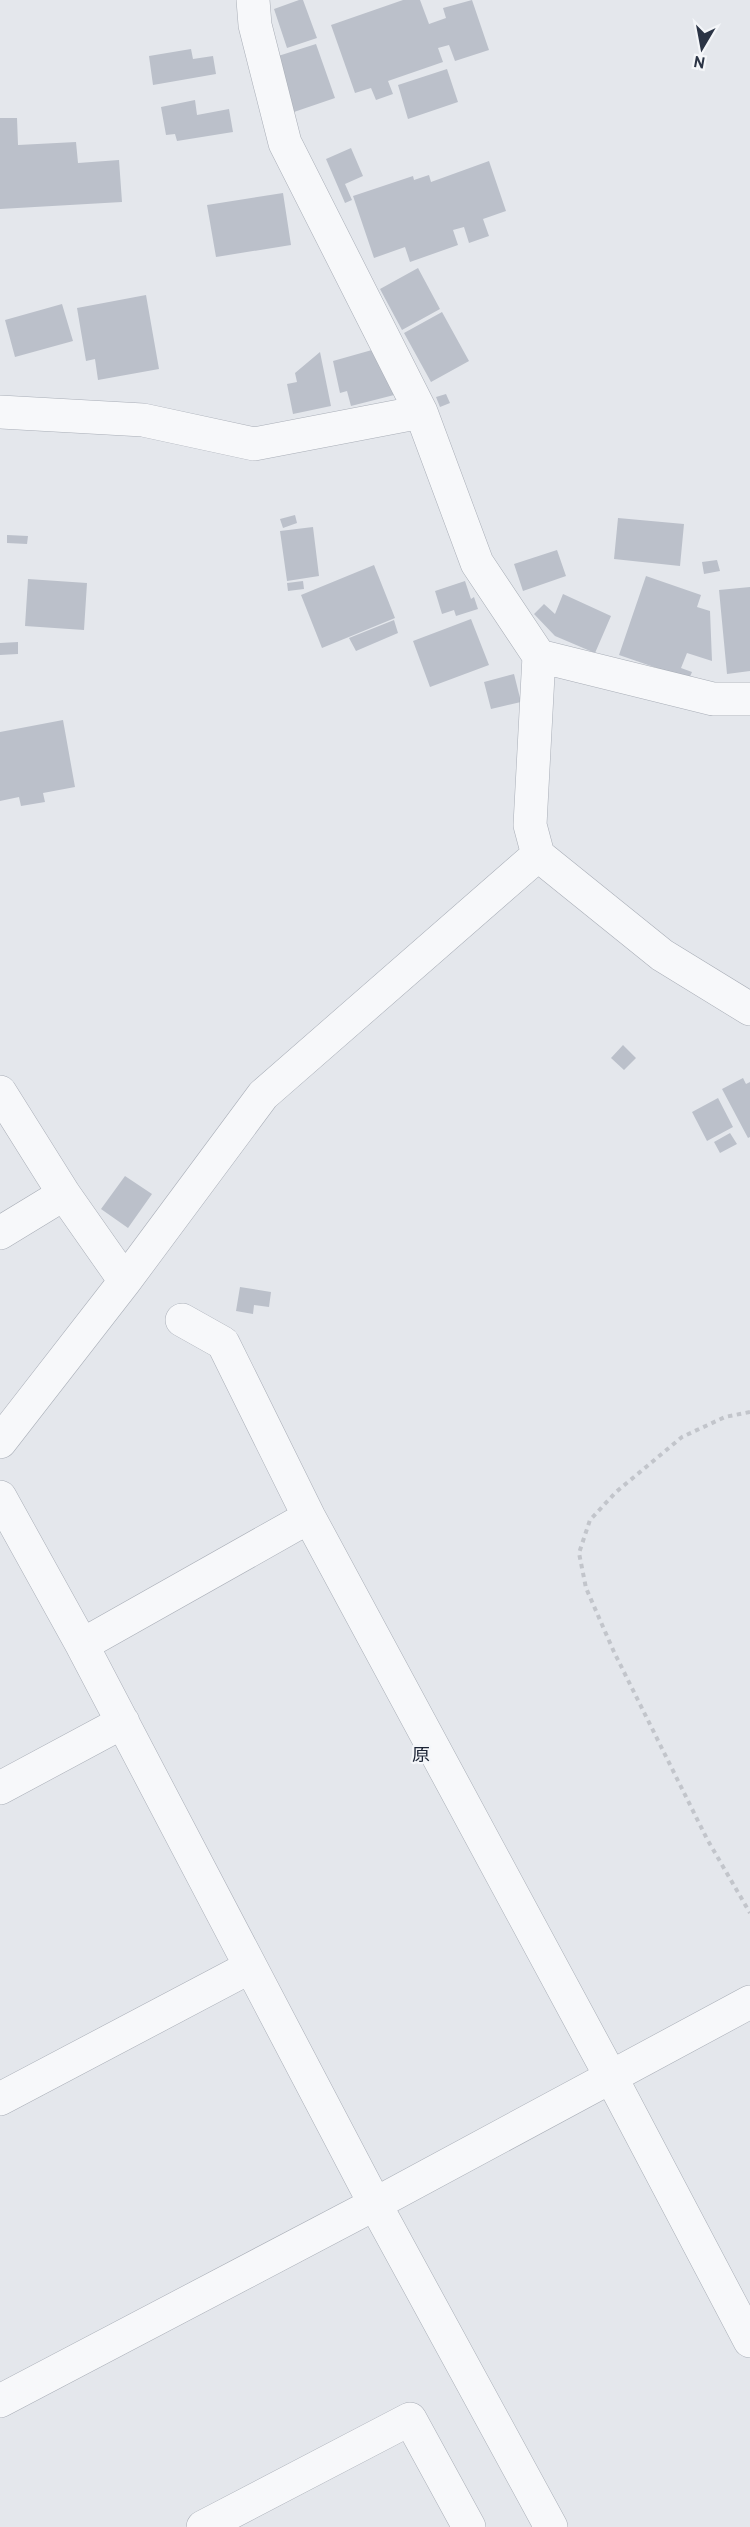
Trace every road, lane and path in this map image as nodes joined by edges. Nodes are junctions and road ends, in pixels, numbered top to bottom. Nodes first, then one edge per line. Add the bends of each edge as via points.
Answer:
1 (253, 0) edge
2 (0, 412) edge
3 (421, 412) junction
4 (539, 656) junction
5 (750, 699) edge
6 (538, 855) junction
7 (750, 1009) edge
8 (0, 1092) edge
9 (64, 1194) junction
10 (0, 1233) edge
11 (125, 1281) junction
12 (182, 1320) dead end
13 (750, 1412) edge
14 (0, 1442) edge
15 (0, 1497) edge
16 (309, 1516) junction
17 (82, 1645) junction
18 (123, 1722) junction
19 (0, 1788) edge
20 (750, 1913) edge
21 (250, 1966) junction
22 (750, 2002) edge
23 (611, 2077) junction
24 (0, 2099) edge
25 (375, 2204) junction
26 (750, 2341) edge
27 (0, 2401) edge
28 (203, 2527) edge
29 (470, 2527) edge
30 (551, 2527) edge

1 - 3 street via 255,25 285,143
2 - 3 street via 142,420 254,444
3 - 4 street via 477,563
4 - 5 street via 713,699
4 - 6 street via 530,825
6 - 7 street via 662,955
6 - 11 street via 263,1095
8 - 9 street
9 - 10 street
9 - 11 street
11 - 14 street
12 - 16 street via 223,1343
13 - 20 path via 725,1417 682,1437 616,1492 590,1520 579,1553 586,1588 614,1652 707,1839
15 - 17 street
16 - 17 street
16 - 23 street
17 - 18 street
18 - 19 street
18 - 21 street
21 - 24 street
21 - 25 street
22 - 23 street
23 - 25 street
23 - 26 street
25 - 27 street
25 - 30 street
28 - 29 street via 410,2418

